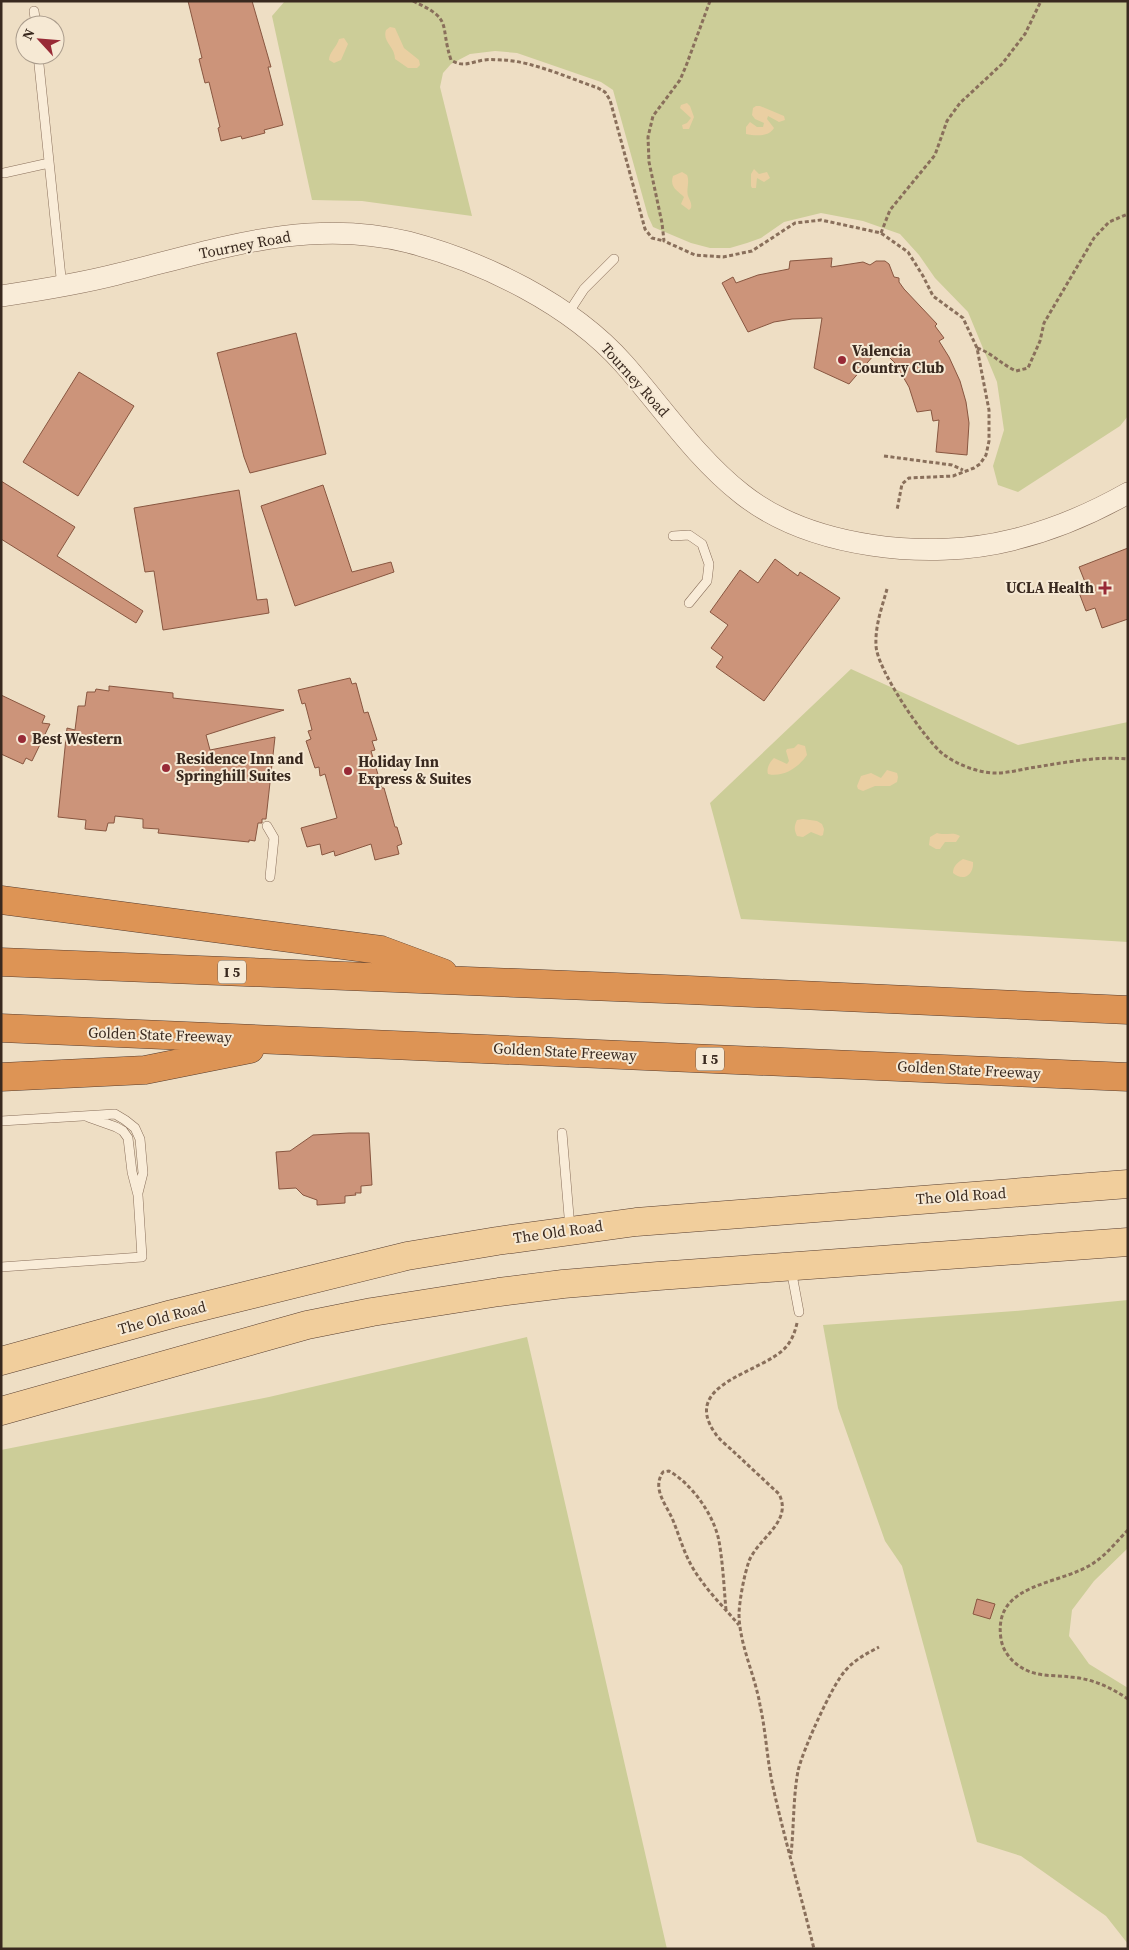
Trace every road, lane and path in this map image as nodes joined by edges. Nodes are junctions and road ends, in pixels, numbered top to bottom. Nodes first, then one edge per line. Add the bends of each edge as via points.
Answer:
1 (413, 1) edge
2 (710, 1) edge
3 (1041, 1) edge
4 (34, 11) dead end
5 (35, 15) edge
6 (39, 65) edge
7 (48, 164) junction
8 (4, 173) dead end
9 (1128, 214) edge
10 (880, 233) junction
11 (664, 241) junction
12 (614, 258) dead end
13 (62, 288) junction
14 (1, 296) edge
15 (567, 315) junction
16 (977, 348) junction
17 (884, 456) dead end
18 (964, 470) junction
19 (1128, 493) edge
20 (897, 510) dead end
21 (673, 536) dead end
22 (886, 589) dead end
23 (689, 603) dead end
24 (1128, 759) edge
25 (268, 826) dead end
26 (270, 877) dead end
27 (1, 900) edge
28 (1, 962) edge
29 (463, 981) junction
30 (1128, 1010) edge
31 (1, 1028) edge
32 (293, 1040) junction
33 (1, 1077) edge
34 (1128, 1077) edge
35 (1, 1121) edge
36 (562, 1133) dead end
37 (1128, 1184) edge
38 (570, 1230) junction
39 (1128, 1242) edge
40 (1, 1266) edge
41 (791, 1266) junction
42 (798, 1312) joint
43 (1, 1361) edge
44 (1, 1412) edge
45 (1128, 1530) edge
46 (726, 1610) junction
47 (740, 1625) junction
48 (879, 1647) dead end
49 (1128, 1699) edge
50 (791, 1858) junction
51 (814, 1949) edge

1 - 11 path via 439,16 445,26 451,60 458,64 505,60 605,92 646,229 652,238
2 - 11 path via 680,80 653,116 648,137 649,162
3 - 10 path via 1025,34 1002,64 960,103 947,121 936,155 890,210
4 - 5 lane
6 - 7 lane
7 - 8 lane
7 - 13 lane
9 - 16 path via 1109,222 1094,238 1044,323 1040,342 1028,368 1016,371
10 - 11 path via 821,220 795,223 752,251 724,257 695,255
10 - 16 path via 908,252 933,296 963,318
12 - 15 lane via 584,288
13 - 14 street, Tourney Road
13 - 15 street, Tourney Road via 245,242 300,234 350,233 406,242 455,257 507,279
15 - 19 street, Tourney Road via 621,361 680,432 744,496 802,527 830,536 876,546 923,550 967,548 1010,541 1062,525
16 - 18 path via 989,410 989,441 986,456 980,464
17 - 18 path via 952,465
18 - 20 path via 953,476 909,478 902,484
21 - 23 lane via 689,536 702,544 709,564 707,581
22 - 24 path via 876,646 880,665 925,734 942,754 966,767 995,773 1100,758
25 - 26 lane via 274,838
27 - 29 highway, I 5 via 381,950
28 - 29 highway, I 5
29 - 30 highway, I 5
31 - 32 highway, Golden State Freeway / I 5
32 - 33 highway, I 5 via 145,1070
32 - 34 highway, Golden State Freeway / I 5
35 - 40 lane via 115,1114 135,1128 140,1139 143,1172 138,1195 142,1257
36 - 38 lane
37 - 38 main road, The Old Road via 636,1222
38 - 43 main road, The Old Road via 407,1256 172,1314
39 - 41 main road
41 - 42 lane
41 - 44 main road via 563,1284 372,1312 293,1329
42 - 47 path via 795,1331 785,1348 726,1382 709,1398 706,1409 715,1434 779,1494 783,1502 780,1519 750,1560 739,1611
45 - 49 path via 1096,1562 1076,1573 1022,1591 1009,1603 1000,1630 1002,1646 1011,1660 1026,1670 1098,1683
46 - 46 path via 690,1562 659,1491 658,1482 663,1472 669,1471 684,1480 708,1513 719,1540
46 - 47 path
47 - 50 path
48 - 50 path via 843,1672 802,1757
50 - 51 path

